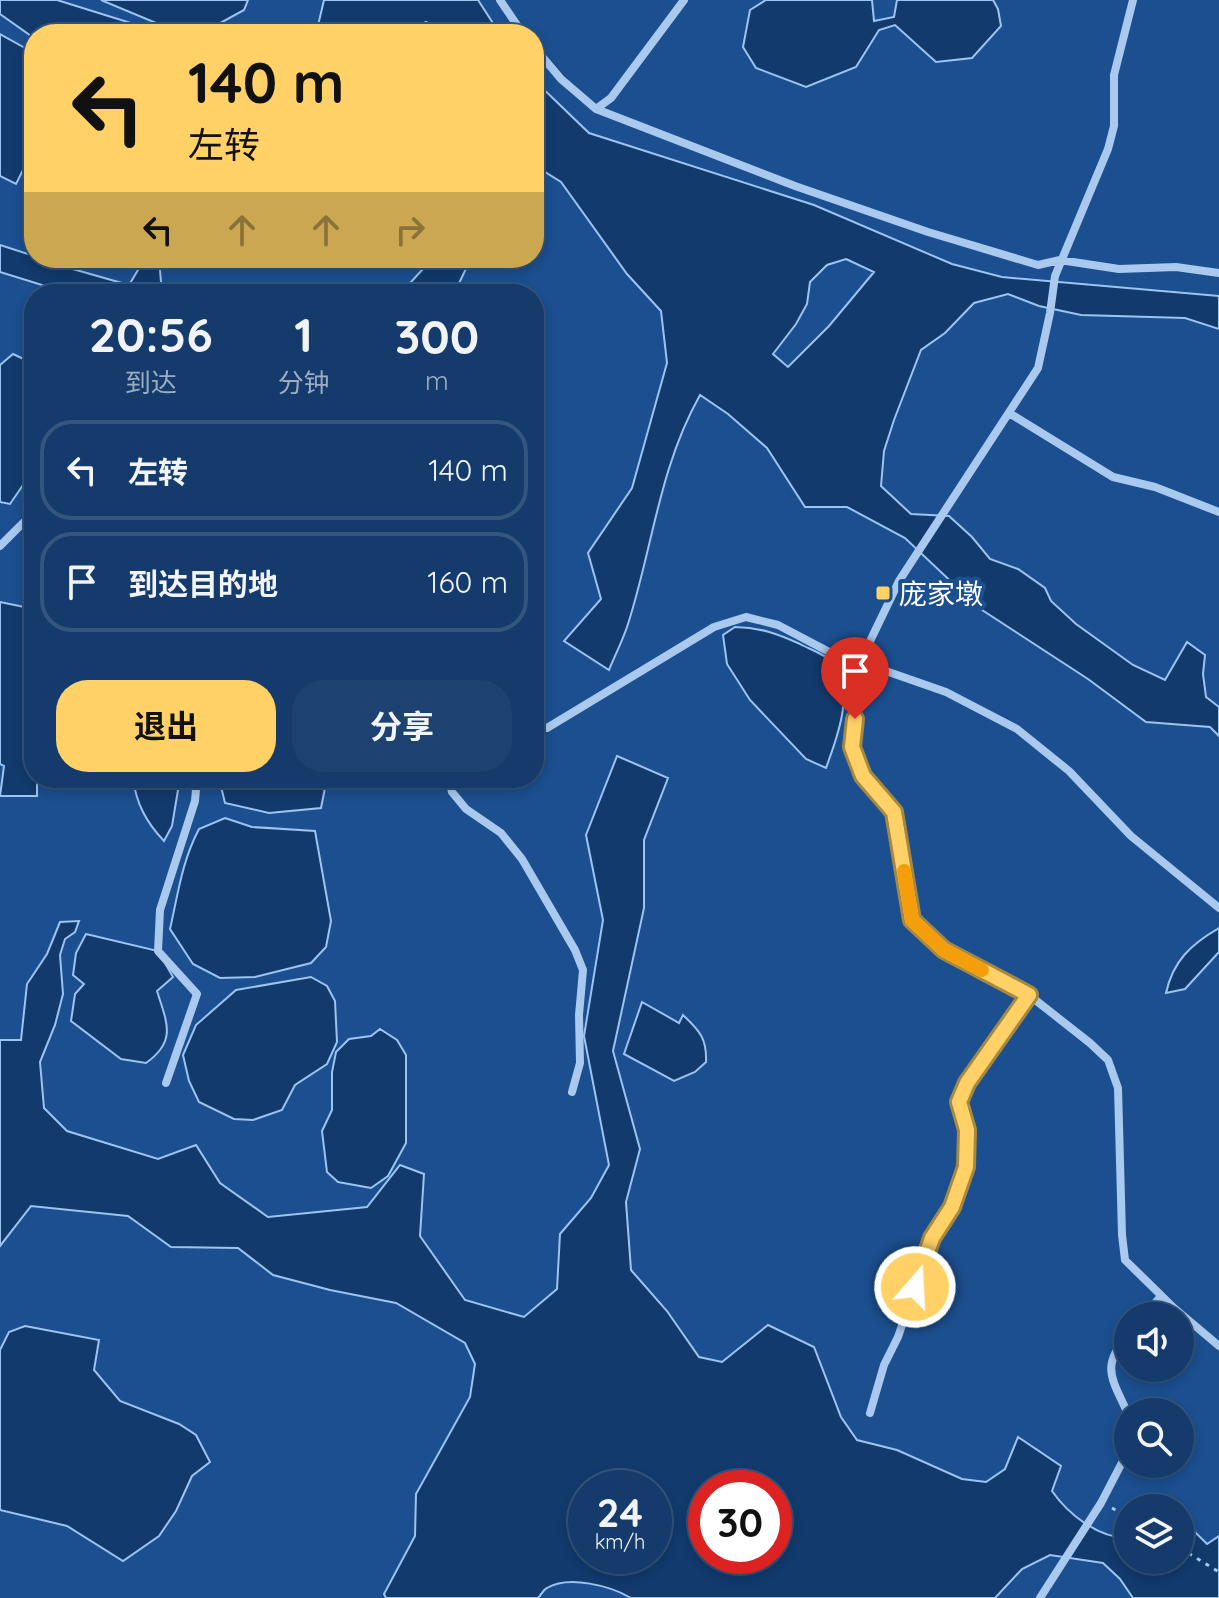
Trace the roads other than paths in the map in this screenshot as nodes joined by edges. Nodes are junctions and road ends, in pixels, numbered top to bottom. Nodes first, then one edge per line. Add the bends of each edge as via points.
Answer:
1 (500, 0) edge
2 (684, 0) edge
3 (1133, 0) edge
4 (516, 24) edge
5 (544, 59) edge
6 (596, 109) junction
7 (1060, 260) junction
8 (1219, 273) edge
9 (1009, 413) junction
10 (1219, 512) edge
11 (24, 522) edge
12 (0, 546) edge
13 (860, 662) junction
14 (544, 728) edge
15 (196, 788) edge
16 (451, 788) edge
17 (1219, 908) edge
18 (1029, 995) junction
19 (166, 1083) dead end
20 (572, 1092) dead end
21 (1161, 1296) junction
22 (1156, 1302) edge
23 (1219, 1346) edge
24 (1114, 1351) edge
25 (1114, 1382) edge
26 (870, 1413) dead end
27 (1114, 1478) edge
28 (1040, 1598) edge

1 - 4 street
2 - 6 street via 611,98
3 - 7 street via 1114,75 1114,126 1108,149
5 - 6 street
6 - 7 street via 928,232 1038,265
7 - 8 street via 1119,269 1176,267
7 - 9 street via 1038,368
9 - 10 street via 1113,477
9 - 13 street via 899,581
11 - 12 street
13 - 14 street via 778,625 746,617 714,627
13 - 17 street via 946,692 1017,729 1069,771 1131,836
13 - 18 street via 852,747 863,776 894,812 912,920 944,950
15 - 19 street via 160,910 158,951 197,994
16 - 20 street via 466,809 501,833 522,859 583,970 580,1063
18 - 21 street via 1108,1060 1118,1088 1125,1260
18 - 26 street via 959,1102 967,1130 966,1167 952,1207 932,1238
21 - 22 street
21 - 23 street
24 - 25 street
27 - 28 street

